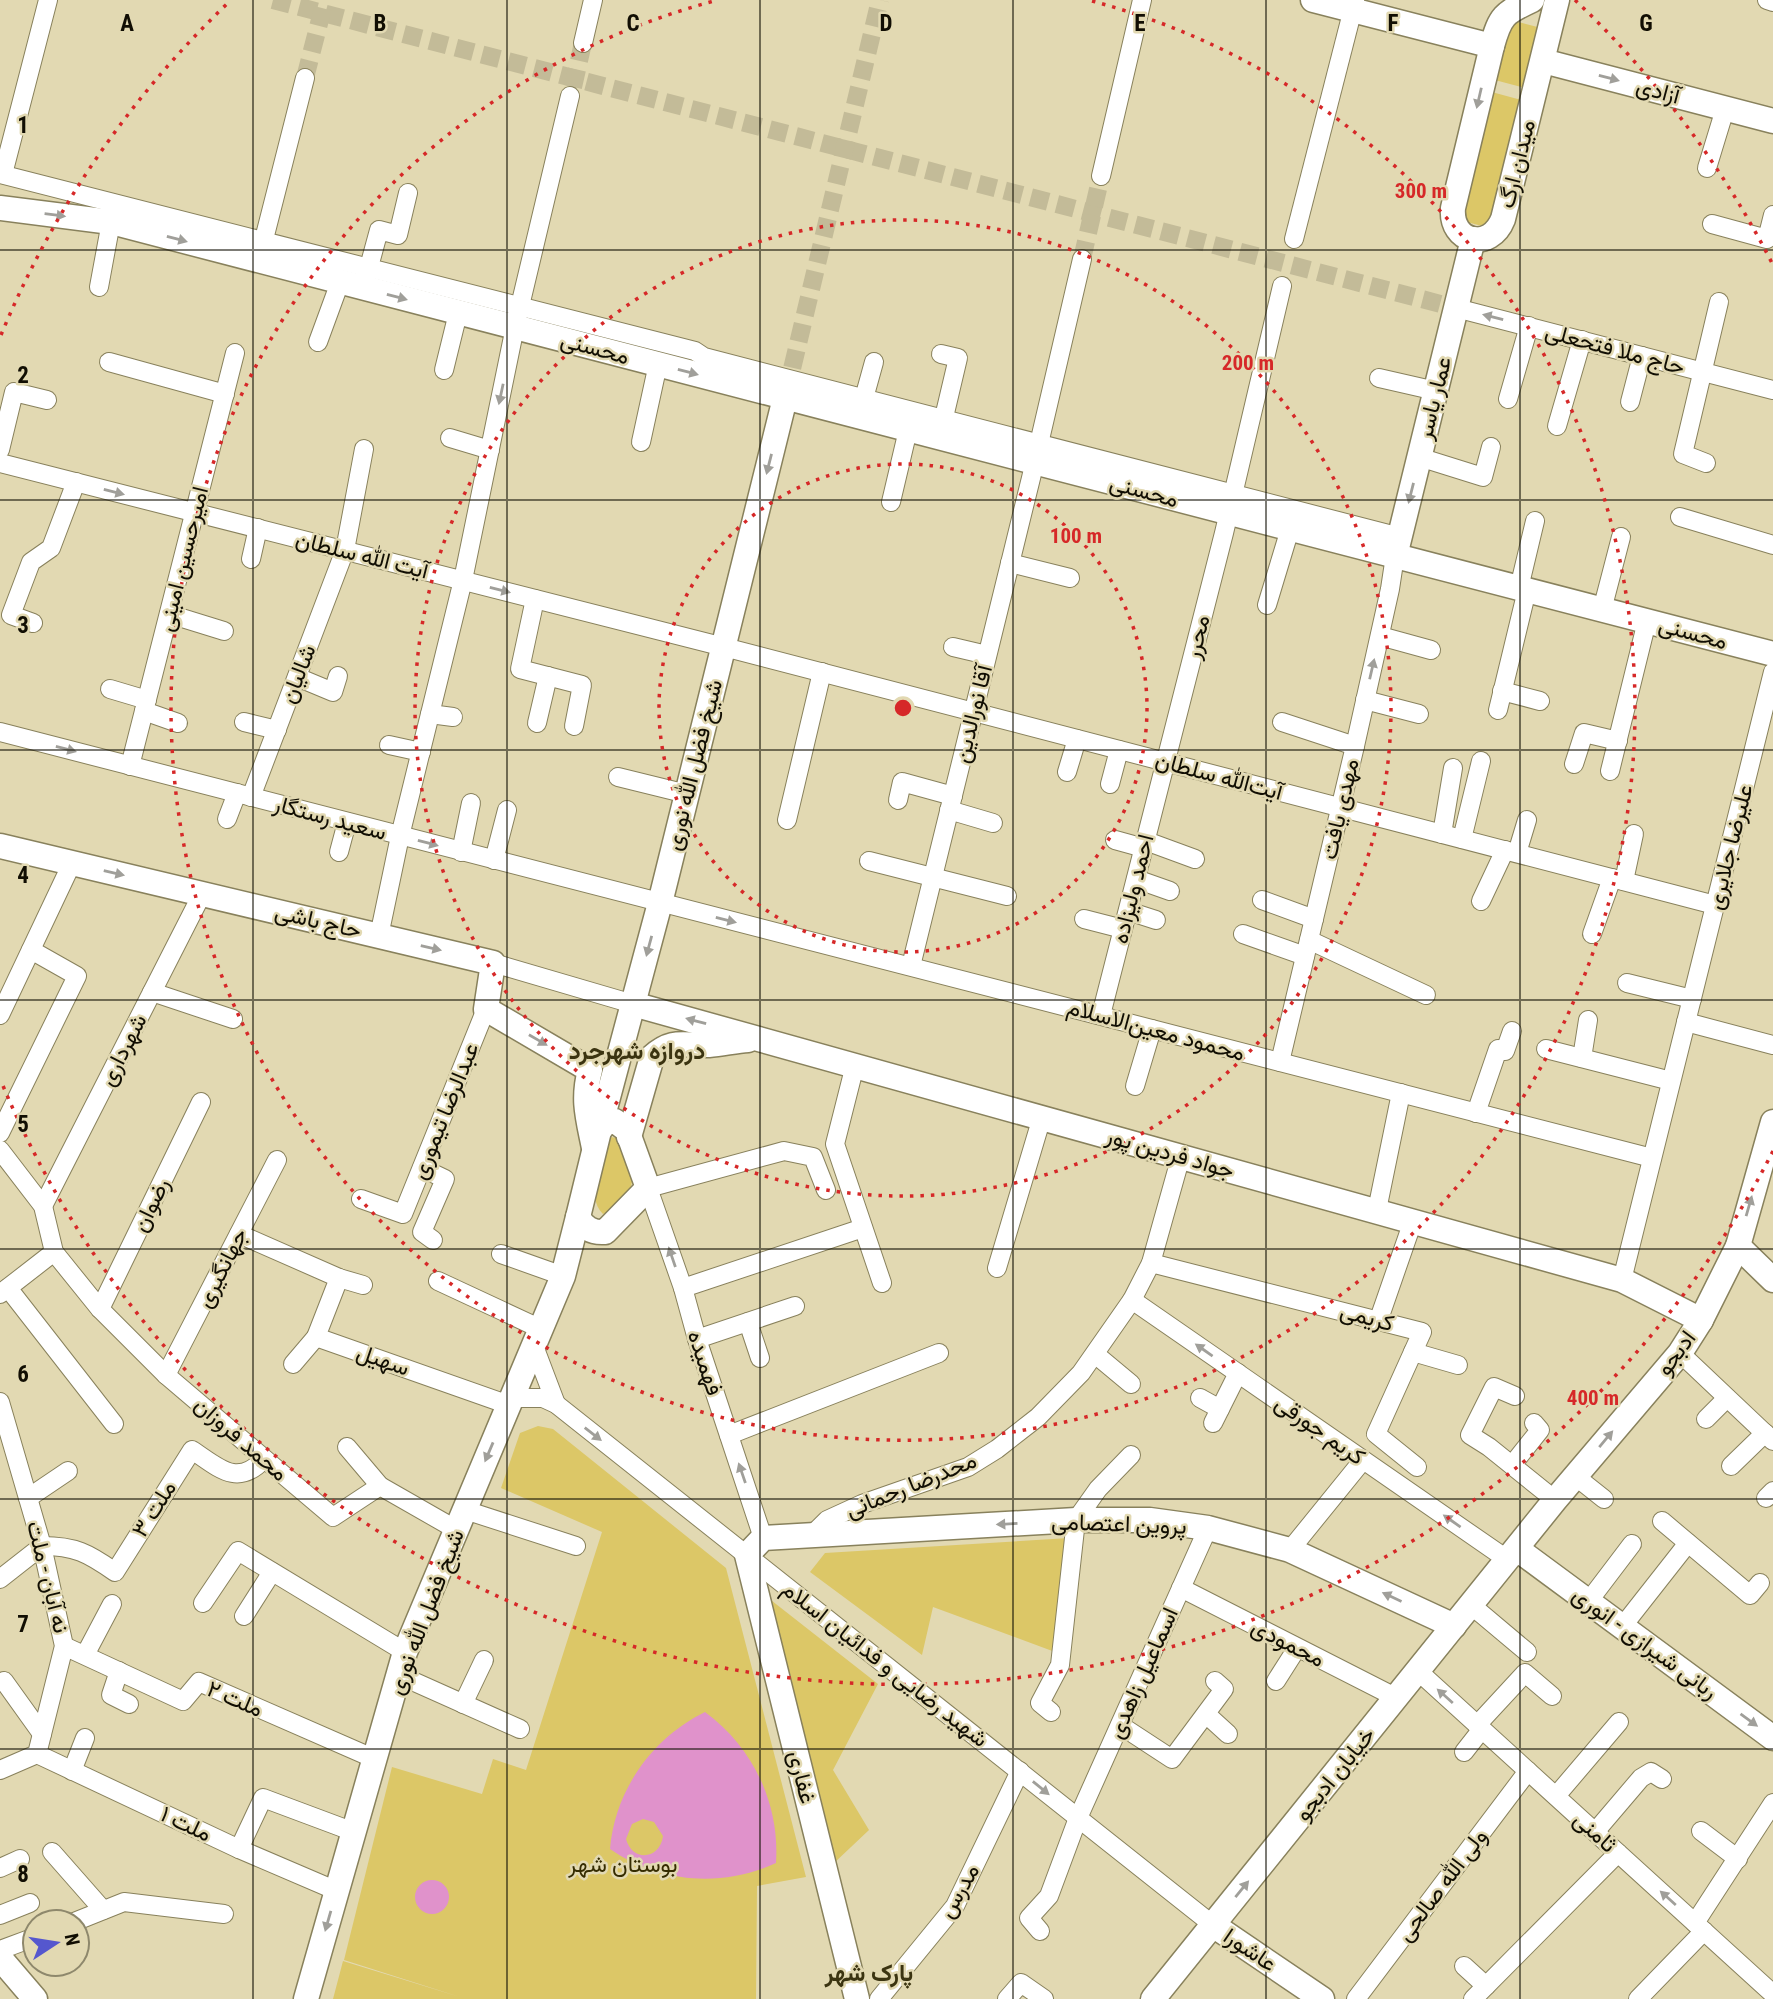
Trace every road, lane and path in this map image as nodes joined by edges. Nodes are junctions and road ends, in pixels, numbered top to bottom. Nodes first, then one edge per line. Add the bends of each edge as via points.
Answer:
1 (48, 0) edge
2 (593, 0) edge
3 (1142, 0) edge
4 (1313, 0) edge
5 (1532, 0) edge
6 (1557, 0) edge
7 (1767, 0) edge
8 (1773, 2) edge
9 (1354, 5) edge
10 (583, 43) tunnel mouth
11 (1492, 46) junction
12 (1543, 61) junction
13 (305, 78) tunnel mouth
14 (570, 96) tunnel mouth
15 (1725, 109) junction
16 (1773, 121) edge
17 (1707, 168) dead end
18 (2, 174) edge
19 (1101, 176) tunnel mouth
20 (408, 193) dead end
21 (0, 208) edge
22 (1773, 215) edge
23 (111, 222) junction
24 (1712, 224) dead end
25 (1294, 239) dead end
26 (1473, 240) junction
27 (261, 251) junction
28 (1082, 259) tunnel mouth
29 (357, 279) junction
30 (99, 286) dead end
31 (1282, 286) dead end
32 (1719, 302) dead end
33 (1456, 308) junction
34 (458, 313) junction
35 (518, 317) junction
36 (1529, 326) junction
37 (1582, 340) junction
38 (318, 342) dead end
39 (235, 353) dead end
40 (941, 354) dead end
41 (1642, 356) junction
42 (109, 362) dead end
43 (874, 362) dead end
44 (658, 364) junction
45 (444, 370) dead end
46 (1702, 371) junction
47 (1379, 378) dead end
48 (1773, 390) edge
49 (1436, 391) junction
50 (225, 394) junction
51 (785, 398) junction
52 (47, 400) dead end
53 (1508, 400) dead end
54 (1630, 402) dead end
55 (862, 407) junction
56 (1557, 426) dead end
57 (941, 428) junction
58 (908, 429) junction
59 (450, 438) dead end
60 (641, 442) dead end
61 (1492, 447) dead end
62 (364, 449) dead end
63 (0, 450) edge
64 (490, 450) junction
65 (1036, 453) junction
66 (1419, 457) junction
67 (0, 463) edge
68 (1706, 463) dead end
69 (76, 482) junction
70 (891, 502) dead end
71 (1231, 503) junction
72 (195, 512) junction
73 (1679, 517) dead end
74 (1535, 521) dead end
75 (258, 528) junction
76 (1290, 528) junction
77 (1621, 537) dead end
78 (1773, 545) edge
79 (1397, 546) junction
80 (345, 550) junction
81 (251, 559) dead end
82 (1010, 563) junction
83 (1070, 578) dead end
84 (463, 580) junction
85 (1522, 585) junction
86 (535, 599) junction
87 (1267, 605) dead end
88 (1603, 605) junction
89 (169, 614) junction
90 (1647, 621) junction
91 (33, 623) dead end
92 (224, 631) dead end
93 (1380, 636) junction
94 (1773, 643) edge
95 (724, 647) junction
96 (953, 647) dead end
97 (1431, 650) dead end
98 (1773, 654) edge
99 (987, 655) junction
100 (822, 672) junction
101 (1773, 672) edge
102 (338, 676) dead end
103 (548, 676) junction
104 (297, 677) junction
105 (110, 689) dead end
106 (1502, 691) junction
107 (1365, 700) junction
108 (1540, 701) dead end
109 (145, 706) junction
110 (1498, 710) dead end
111 (973, 712) junction
112 (430, 714) junction
113 (1419, 714) dead end
114 (453, 717) dead end
115 (244, 722) dead end
116 (1282, 722) dead end
117 (178, 723) dead end
118 (537, 723) dead end
119 (573, 726) dead end
120 (276, 730) junction
121 (0, 732) edge
122 (1077, 739) junction
123 (1618, 741) junction
124 (389, 745) dead end
125 (1355, 746) junction
126 (1119, 750) junction
127 (421, 751) junction
128 (1480, 761) dead end
129 (1166, 762) junction
130 (1574, 764) dead end
131 (130, 765) junction
132 (1453, 768) dead end
133 (1611, 771) dead end
134 (1067, 772) dead end
135 (618, 777) dead end
136 (1111, 784) dead end
137 (687, 794) junction
138 (244, 795) junction
139 (898, 800) dead end
140 (471, 803) dead end
141 (951, 803) junction
142 (1341, 807) junction
143 (507, 810) dead end
144 (228, 819) dead end
145 (787, 820) dead end
146 (1527, 820) dead end
147 (347, 822) junction
148 (993, 823) dead end
149 (1442, 834) junction
150 (1634, 834) dead end
151 (400, 836) junction
152 (1462, 839) junction
153 (1115, 840) dead end
154 (1145, 845) junction
155 (0, 846) edge
156 (339, 852) dead end
157 (461, 852) junction
158 (1511, 852) junction
159 (1195, 859) dead end
160 (494, 860) junction
161 (869, 862) dead end
162 (72, 863) junction
163 (933, 877) junction
164 (1136, 879) junction
165 (1618, 880) junction
166 (1170, 891) dead end
167 (202, 894) junction
168 (1007, 895) dead end
169 (1262, 900) dead end
170 (1481, 901) dead end
171 (660, 904) junction
172 (1715, 905) junction
173 (1128, 911) junction
174 (1084, 919) dead end
175 (1314, 919) junction
176 (1156, 920) dead end
177 (1123, 929) junction
178 (1243, 934) dead end
179 (1592, 934) dead end
180 (379, 936) junction
181 (1307, 948) junction
182 (31, 950) junction
183 (493, 963) junction
184 (911, 966) junction
185 (1627, 983) dead end
186 (152, 992) junction
187 (1426, 996) dead end
188 (1692, 999) junction
189 (633, 1003) junction
190 (486, 1009) junction
191 (0, 1015) edge
192 (1101, 1015) junction
193 (233, 1019) dead end
194 (1588, 1020) dead end
195 (1686, 1022) junction
196 (1152, 1029) junction
197 (1512, 1031) dead end
198 (759, 1038) junction
199 (1773, 1045) edge
200 (1546, 1049) dead end
201 (1582, 1058) junction
202 (1280, 1062) junction
203 (855, 1065) junction
204 (1671, 1081) junction
205 (1135, 1086) dead end
206 (1401, 1093) junction
207 (201, 1102) dead end
208 (1476, 1112) junction
209 (1042, 1117) junction
210 (1772, 1132) edge
211 (0, 1133) edge
212 (629, 1137) junction
213 (597, 1139) junction
214 (0, 1150) edge
215 (1181, 1156) junction
216 (1652, 1158) junction
217 (277, 1160) dead end
218 (422, 1168) junction
219 (648, 1188) junction
220 (826, 1190) dead end
221 (361, 1199) dead end
222 (43, 1206) junction
223 (1377, 1210) junction
224 (578, 1217) junction
225 (1413, 1221) junction
226 (863, 1227) junction
227 (605, 1232) junction
228 (239, 1234) junction
229 (433, 1240) dead end
230 (1738, 1246) junction
231 (54, 1252) junction
232 (501, 1254) dead end
233 (1151, 1263) junction
234 (997, 1268) dead end
235 (564, 1276) junction
236 (339, 1278) junction
237 (1622, 1280) junction
238 (1773, 1280) edge
239 (438, 1281) dead end
240 (882, 1283) dead end
241 (363, 1285) dead end
242 (683, 1287) junction
243 (4, 1291) edge
244 (1132, 1300) junction
245 (795, 1306) dead end
246 (100, 1309) junction
247 (1379, 1319) junction
248 (1700, 1320) junction
249 (748, 1322) junction
250 (316, 1337) junction
251 (538, 1338) junction
252 (696, 1339) junction
253 (1413, 1352) junction
254 (939, 1353) dead end
255 (1680, 1353) junction
256 (1095, 1354) junction
257 (760, 1358) dead end
258 (293, 1364) dead end
259 (1458, 1365) dead end
260 (1238, 1374) junction
261 (166, 1375) junction
262 (1131, 1384) dead end
263 (1515, 1396) dead end
264 (1200, 1398) dead end
265 (1727, 1398) junction
266 (0, 1402) edge
267 (511, 1402) junction
268 (556, 1404) junction
269 (1706, 1419) dead end
270 (1534, 1423) dead end
271 (114, 1424) dead end
272 (3, 1427) edge
273 (729, 1435) junction
274 (1769, 1437) edge
275 (347, 1447) dead end
276 (1131, 1455) dead end
277 (264, 1459) junction
278 (1363, 1460) junction
279 (1512, 1465) junction
280 (1731, 1466) dead end
281 (1417, 1467) dead end
282 (68, 1471) dead end
283 (1575, 1476) junction
284 (380, 1486) junction
285 (28, 1498) junction
286 (1604, 1499) dead end
287 (1555, 1500) junction
288 (461, 1520) junction
289 (1076, 1520) junction
290 (1662, 1521) dead end
291 (1208, 1528) junction
292 (812, 1535) junction
293 (1688, 1543) junction
294 (1632, 1544) dead end
295 (42, 1546) junction
296 (576, 1546) dead end
297 (755, 1546) junction
298 (1290, 1550) junction
299 (1512, 1554) junction
300 (272, 1572) junction
301 (0, 1579) edge
302 (1760, 1583) dead end
303 (1181, 1588) junction
304 (1588, 1602) junction
305 (203, 1603) dead end
306 (112, 1604) dead end
307 (1471, 1605) junction
308 (244, 1616) dead end
309 (1454, 1626) junction
310 (1622, 1627) junction
311 (64, 1646) junction
312 (1297, 1647) junction
313 (1527, 1652) dead end
314 (85, 1655) junction
315 (484, 1660) dead end
316 (402, 1664) junction
317 (119, 1671) junction
318 (1418, 1671) junction
319 (4, 1681) dead end
320 (1215, 1681) dead end
321 (1276, 1681) dead end
322 (1552, 1696) dead end
323 (1397, 1698) junction
324 (129, 1704) dead end
325 (464, 1704) junction
326 (1051, 1712) dead end
327 (1206, 1714) junction
328 (1619, 1722) dead end
329 (1120, 1725) junction
330 (1479, 1727) junction
331 (520, 1728) dead end
332 (42, 1734) junction
333 (1228, 1734) dead end
334 (85, 1738) dead end
335 (1773, 1738) edge
336 (1464, 1752) dead end
337 (37, 1754) junction
338 (375, 1759) junction
339 (0, 1770) edge
340 (72, 1771) junction
341 (1020, 1771) junction
342 (1528, 1771) junction
343 (1662, 1779) dead end
344 (1556, 1796) junction
345 (1773, 1803) edge
346 (1078, 1818) junction
347 (354, 1832) junction
348 (1595, 1832) junction
349 (1701, 1832) dead end
350 (239, 1849) junction
351 (52, 1852) dead end
352 (1618, 1853) junction
353 (1738, 1858) junction
354 (20, 1859) dead end
355 (0, 1868) edge
356 (337, 1891) junction
357 (30, 1903) dead end
358 (103, 1910) junction
359 (223, 1914) dead end
360 (0, 1915) edge
361 (91, 1915) edge
362 (1213, 1925) junction
363 (1700, 1927) junction
364 (1040, 1931) dead end
365 (21, 1942) edge
366 (0, 1950) edge
367 (0, 1958) edge
368 (1464, 1966) dead end
369 (1480, 1993) edge
370 (1773, 1994) edge
371 (35, 1999) edge
372 (306, 1999) edge
373 (857, 1999) edge
374 (880, 1999) edge
375 (1007, 1999) edge
376 (1044, 1999) edge
377 (1153, 1999) edge
378 (1322, 1999) edge
379 (1356, 1999) edge
380 (1638, 1999) edge

1 - 18 street
2 - 10 street
3 - 19 street
4 - 9 street
5 - 11 street via 1508,11 1497,25
6 - 12 street, میدان ارگ
7 - 8 street
9 - 11 street
9 - 25 street
11 -> 26 street via 1452,216 1458,231
12 -> 15 street, آزادی
12 - 26 street, میدان ارگ via 1500,227 1488,238
13 - 27 street
14 - 35 street
15 - 16 street, آزادی
15 - 17 street
18 - 27 street
20 - 29 street via 398,235 379,230
21 -> 23 street, محسنی
22 - 24 street via 1767,239
23 -> 27 street, محسنی
23 - 30 street
26 - 33 street, عمار یاسر
27 - 29 street, محسنی
28 - 65 street, آقا نورالدین
29 -> 34 street, محسنی
29 - 35 street
29 - 38 street
31 - 71 street, محرر
32 - 46 street
36 -> 33 street, حاج ملا فتحعلی
33 - 49 street, عمار یاسر
34 - 35 street, محسنی
34 - 45 street
35 - 44 street, محسنی
35 - 55 street via 695,351
35 -> 64 street
36 - 37 street, حاج ملا فتحعلی
36 - 53 street
37 - 41 street, حاج ملا فتحعلی
37 - 56 street
39 - 50 street, امیرحسین امینی
40 - 57 street via 958,358
41 - 46 street, حاج ملا فتحعلی
41 - 54 street
42 - 50 street
43 - 55 street
44 -> 51 street, محسنی
44 - 60 street
46 - 48 street, حاج ملا فتحعلی
46 - 68 street via 1683,454
47 - 49 street
49 - 66 street, عمار یاسر
50 - 72 street, امیرحسین امینی
51 - 55 street, محسنی
51 -> 95 street, شیخ فضل الله نوری
52 - 63 street via 14,392
55 - 57 street, محسنی
55 - 58 street, محسنی
57 - 58 street, محسنی
57 - 65 street, محسنی
58 - 70 street
59 - 64 street
61 - 66 street via 1483,477
62 - 80 street, شالیان
64 - 84 street
65 - 71 street, محسنی
65 - 82 street, آقا نورالدین
66 -> 79 street, عمار یاسر
67 - 69 street, آیت الله سلطان
69 -> 72 street, آیت الله سلطان
69 - 91 street via 51,548 30,562 11,615
71 - 76 street, محسنی
71 - 79 street, محسنی
71 - 129 street, محرر
72 - 75 street, آیت الله سلطان
72 - 89 street, امیرحسین امینی
73 - 78 street
74 - 85 street
75 - 80 street, آیت الله سلطان
75 - 81 street
76 - 79 street, محسنی
76 - 87 street
77 - 88 street
79 - 85 street, محسنی
79 - 93 street, مهدی یافت
80 - 84 street, آیت الله سلطان
80 - 104 street, شالیان
82 - 83 street
82 - 99 street, آقا نورالدین
84 -> 86 street, آیت الله سلطان
84 - 112 street
85 - 88 street, محسنی
85 - 106 street
86 - 95 street, آیت الله سلطان
86 - 103 street via 520,669
88 - 90 street, محسنی
88 - 94 street, محسنی
89 - 92 street
89 - 109 street, امیرحسین امینی
90 - 98 street, محسنی
90 - 123 street
93 - 97 street
107 -> 93 street, مهدی یافت
95 - 100 street, آیت‌الله سلطان
95 - 137 street, شیخ فضل الله نوری
96 - 99 street
99 - 111 street, آقا نورالدین
100 - 111 street, آیت‌الله سلطان
100 - 145 street
101 - 172 street, علیرضا جلایری
102 - 104 street via 333,692
103 - 118 street
103 - 119 street via 582,685
104 - 120 street, شالیان
105 - 109 street
106 - 108 street
106 - 110 street
107 - 113 street
107 - 125 street, مهدی یافت
109 - 117 street
109 - 131 street, امیرحسین امینی
111 - 122 street, آیت‌الله سلطان
111 - 141 street, آقا نورالدین
112 - 114 street
112 - 127 street
115 - 120 street
116 - 125 street
120 - 138 street, شالیان
121 -> 131 street, سعید رستگار
122 - 126 street, آیت‌الله سلطان
122 - 134 street
123 - 130 street via 1584,733
123 - 133 street
124 - 127 street
125 - 142 street, مهدی یافت
126 - 129 street, آیت‌الله سلطان
126 - 136 street
127 - 151 street
128 - 152 street
129 - 142 street, آیت‌الله سلطان
129 - 154 street, احمد ولیزاده
131 - 138 street, سعید رستگار
132 - 149 street
135 - 137 street
137 - 171 street, شیخ فضل الله نوری
138 - 144 street, شالیان
138 - 147 street, سعید رستگار
139 - 141 street via 902,782
140 - 157 street
141 - 148 street
141 - 163 street, آقا نورالدین
142 - 149 street, آیت‌الله سلطان
142 - 175 street, مهدی یافت
143 - 160 street
146 - 158 street
147 - 151 street, سعید رستگار
147 - 156 street
149 - 152 street, آیت‌الله سلطان
150 - 165 street
151 -> 157 street, سعید رستگار
151 - 180 street
152 - 158 street, آیت‌الله سلطان
153 - 154 street
154 - 159 street
154 - 164 street, احمد ولیزاده
155 - 162 street, حاج باشی
157 - 160 street, سعید رستگار
158 - 165 street, آیت‌الله سلطان
158 - 170 street
160 - 171 street, سعید رستگار
161 - 163 street
162 -> 167 street, حاج باشی
162 - 182 street
163 - 168 street
163 - 184 street, آقا نورالدین
164 - 166 street
164 - 173 street, احمد ولیزاده
165 - 172 street, آیت‌الله سلطان
165 - 179 street
167 - 180 street, حاج باشی
167 - 186 street, شهرداری
169 - 175 street
171 -> 184 street, محمود معین‌الاسلام
171 -> 189 street, شیخ فضل الله نوری
172 - 188 street, علیرضا جلایری
173 - 176 street
173 - 177 street, احمد ولیزاده
174 - 177 street
175 - 181 street, مهدی یافت
177 - 192 street, احمد ولیزاده
178 - 181 street
180 -> 183 street, حاج باشی
181 - 187 street
181 - 202 street, مهدی یافت
182 - 191 street
182 - 211 street via 77,976
183 - 189 street, حاج باشی
183 - 190 street, عبدالرضا تیموری
184 - 192 street, محمود معین‌الاسلام
185 - 188 street
186 - 193 street
186 - 222 street, شهرداری
188 - 195 street, علیرضا جلایری
198 -> 189 street, جواد فردین پور
189 - 213 street, شیخ فضل الله نوری
190 -> 213 street via 590,1070 585,1108
190 - 218 street, عبدالرضا تیموری
192 - 196 street, محمود معین‌الاسلام
194 - 201 street
195 - 199 street
195 - 204 street, علیرضا جلایری
196 - 202 street, محمود معین‌الاسلام
196 - 205 street
197 - 208 street via 1505,1051 1498,1049
198 - 203 street, جواد فردین پور
198 - 212 street via 662,1048 652,1057
200 - 201 street
201 - 204 street
202 - 206 street, محمود معین‌الاسلام
203 - 209 street, جواد فردین پور
203 - 226 street via 835,1144
204 - 216 street, علیرضا جلایری
206 - 208 street, محمود معین‌الاسلام
206 - 223 street
207 - 246 street, رضوان
208 - 216 street, محمود معین‌الاسلام
209 - 215 street, جواد فردین پور
209 - 234 street
230 -> 210 street, ادبجو
212 - 213 street via 615,1121 605,1123
212 - 219 street
213 - 224 street, شیخ فضل الله نوری
214 - 222 street
215 - 223 street, جواد فردین پور
215 - 233 street, محدرضا رحمانی
216 - 237 street, علیرضا جلایری
217 - 228 street, جهانگیری
218 - 221 street, عبدالرضا تیموری via 403,1214
218 - 229 street via 445,1179 422,1232
219 - 220 street via 784,1151 813,1157
219 - 227 street, شیخ فضل الله نوری
242 -> 219 street, فهمیده
222 - 231 street
223 - 225 street, جواد فردین پور
224 - 227 street via 587,1229
224 - 235 street, شیخ فضل الله نوری
225 - 237 street, جواد فردین پور
225 - 247 street
226 - 240 street
226 - 242 street
227 - 235 street, شیخ فضل الله نوری
228 - 236 street
228 - 261 street, جهانگیری
230 - 238 street
230 - 248 street, ادبجو
231 - 243 street
231 - 246 street, محمد فروزان
232 - 235 street
233 - 244 street, محدرضا رحمانی
233 - 247 street, کریمی
235 - 251 street, شیخ فضل الله نوری
236 - 241 street
236 - 250 street
237 - 248 street, جواد فردین پور
239 - 251 street
242 - 252 street, فهمیده
243 - 271 street
244 - 256 street, محدرضا رحمانی
260 -> 244 street, کریم جورقی
245 - 249 street
246 - 261 street, محمد فروزان
247 - 253 street, کریمی via 1422,1332
248 - 255 street, ادبجو
249 - 252 street
249 - 257 street
250 - 258 street
250 - 267 street, سهیل
251 - 267 street, شیخ فضل الله نوری
251 - 268 street
252 - 273 street, فهمیده
253 - 259 street
253 - 281 street, کریمی via 1376,1434
254 - 273 street
255 - 265 street
283 -> 255 street, ادبجو
256 - 262 street
256 - 292 street, محدرضا رحمانی via 1038,1417 997,1449 968,1467 827,1520
260 - 264 street via 1216,1416
260 - 278 street, کریم جورقی
261 - 277 street, محمد فروزان
263 - 279 street via 1494,1387 1470,1434
265 - 269 street
265 - 274 street
266 - 272 street, نه آبان - ملت
267 - 268 street, شهید رضایی و فدائیان اسلام via 543,1398
267 -> 288 street, شیخ فضل الله نوری
268 -> 297 street, شهید رضایی و فدائیان اسلام
270 - 279 street via 1540,1430
272 - 285 street, نه آبان - ملت
297 -> 273 street, فهمیده
274 - 280 street
275 - 284 street
276 - 289 street
277 - 284 street, محمد فروزان via 332,1517
277 - 295 street, ملت ۳ via 255,1469 229,1474 192,1450 115,1572 89,1554
278 - 298 street
299 -> 278 street, کریم جورقی
279 - 287 street
282 - 285 street
283 - 286 street
283 - 287 street, ادبجو
284 - 288 street
285 - 295 street, نه آبان - ملت
287 - 299 street, ادبجو
288 - 296 street
288 - 316 street, شیخ فضل الله نوری
289 - 291 street, پروین اعتصامی via 1150,1520
289 -> 292 street, پروین اعتصامی
289 - 326 street via 1060,1665 1040,1703
290 - 293 street
291 - 298 street, پروین اعتصامی
291 - 303 street, اسماعیل زاهدی
292 - 297 street, پروین اعتصامی
293 - 302 street via 1750,1595
293 - 310 street
294 - 304 street
295 - 301 street
295 - 311 street, نه آبان - ملت
297 - 341 street, شهید رضایی و فدائیان اسلام
297 - 373 street, غفاری
309 -> 298 street, پروین اعتصامی
299 - 304 street, ربانی شیرازی - انوری
299 - 307 street, خیابان ادبجو
300 - 305 street via 238,1551
300 - 308 street
300 - 316 street
303 - 312 street, محمودی
303 - 329 street, اسماعیل زاهدی
304 - 310 street, ربانی شیرازی - انوری
306 - 314 street
307 - 309 street, خیابان ادبجو
307 - 313 street
309 - 318 street, خیابان ادبجو
310 -> 335 street, ربانی شیرازی - انوری
311 - 314 street, ملت ۲
311 - 332 street, نه آبان - ملت
312 - 321 street
312 - 323 street, محمودی
314 - 317 street, ملت ۲
315 - 325 street
316 - 325 street
316 - 338 street, شیخ فضل الله نوری
317 - 324 street via 111,1695
317 - 338 street, ملت ۲ via 183,1701 199,1682
318 - 323 street, خیابان ادبجو
330 -> 318 street, ثامنی
319 - 332 street
320 - 327 street via 1224,1689
322 - 330 street via 1525,1673 1510,1702
362 -> 323 street, خیابان ادبجو
325 - 331 street
327 - 329 street via 1171,1759
327 - 333 street
328 - 344 street
329 - 346 street, اسماعیل زاهدی
330 - 336 street
330 - 342 street, ثامنی
332 - 337 street, نه آبان - ملت
334 - 340 street
337 - 339 street
337 - 340 street, ملت ۱
338 - 347 street, شیخ فضل الله نوری
340 - 350 street, ملت ۱
341 -> 346 street, شهید رضایی و فدائیان اسلام
341 - 374 street, مدرس via 955,1906
342 - 344 street, ثامنی
342 - 379 street, ولی الله صالحی
343 - 348 street via 1651,1772 1641,1778
344 - 348 street, ثامنی
345 - 353 street
346 - 362 street, شهید رضایی و فدائیان اسلام
346 - 364 street, اسماعیل زاهدی via 1049,1896 1029,1918
347 - 350 street via 263,1798
347 - 356 street, شیخ فضل الله نوری
348 - 352 street, ثامنی
349 - 353 street
350 - 356 street, ملت ۱
351 - 358 street
363 -> 352 street, ثامنی
352 - 369 street
353 - 363 street
354 - 355 street
356 -> 372 street, شیخ فضل الله نوری
357 - 360 street
358 - 359 street via 124,1902
358 - 361 street
362 - 377 street, خیابان ادبجو
362 - 378 street, عاشورا
363 - 370 street, ثامنی
363 - 380 street
365 - 366 street
367 - 371 street
368 - 369 street
375 - 376 street via 1021,1983

